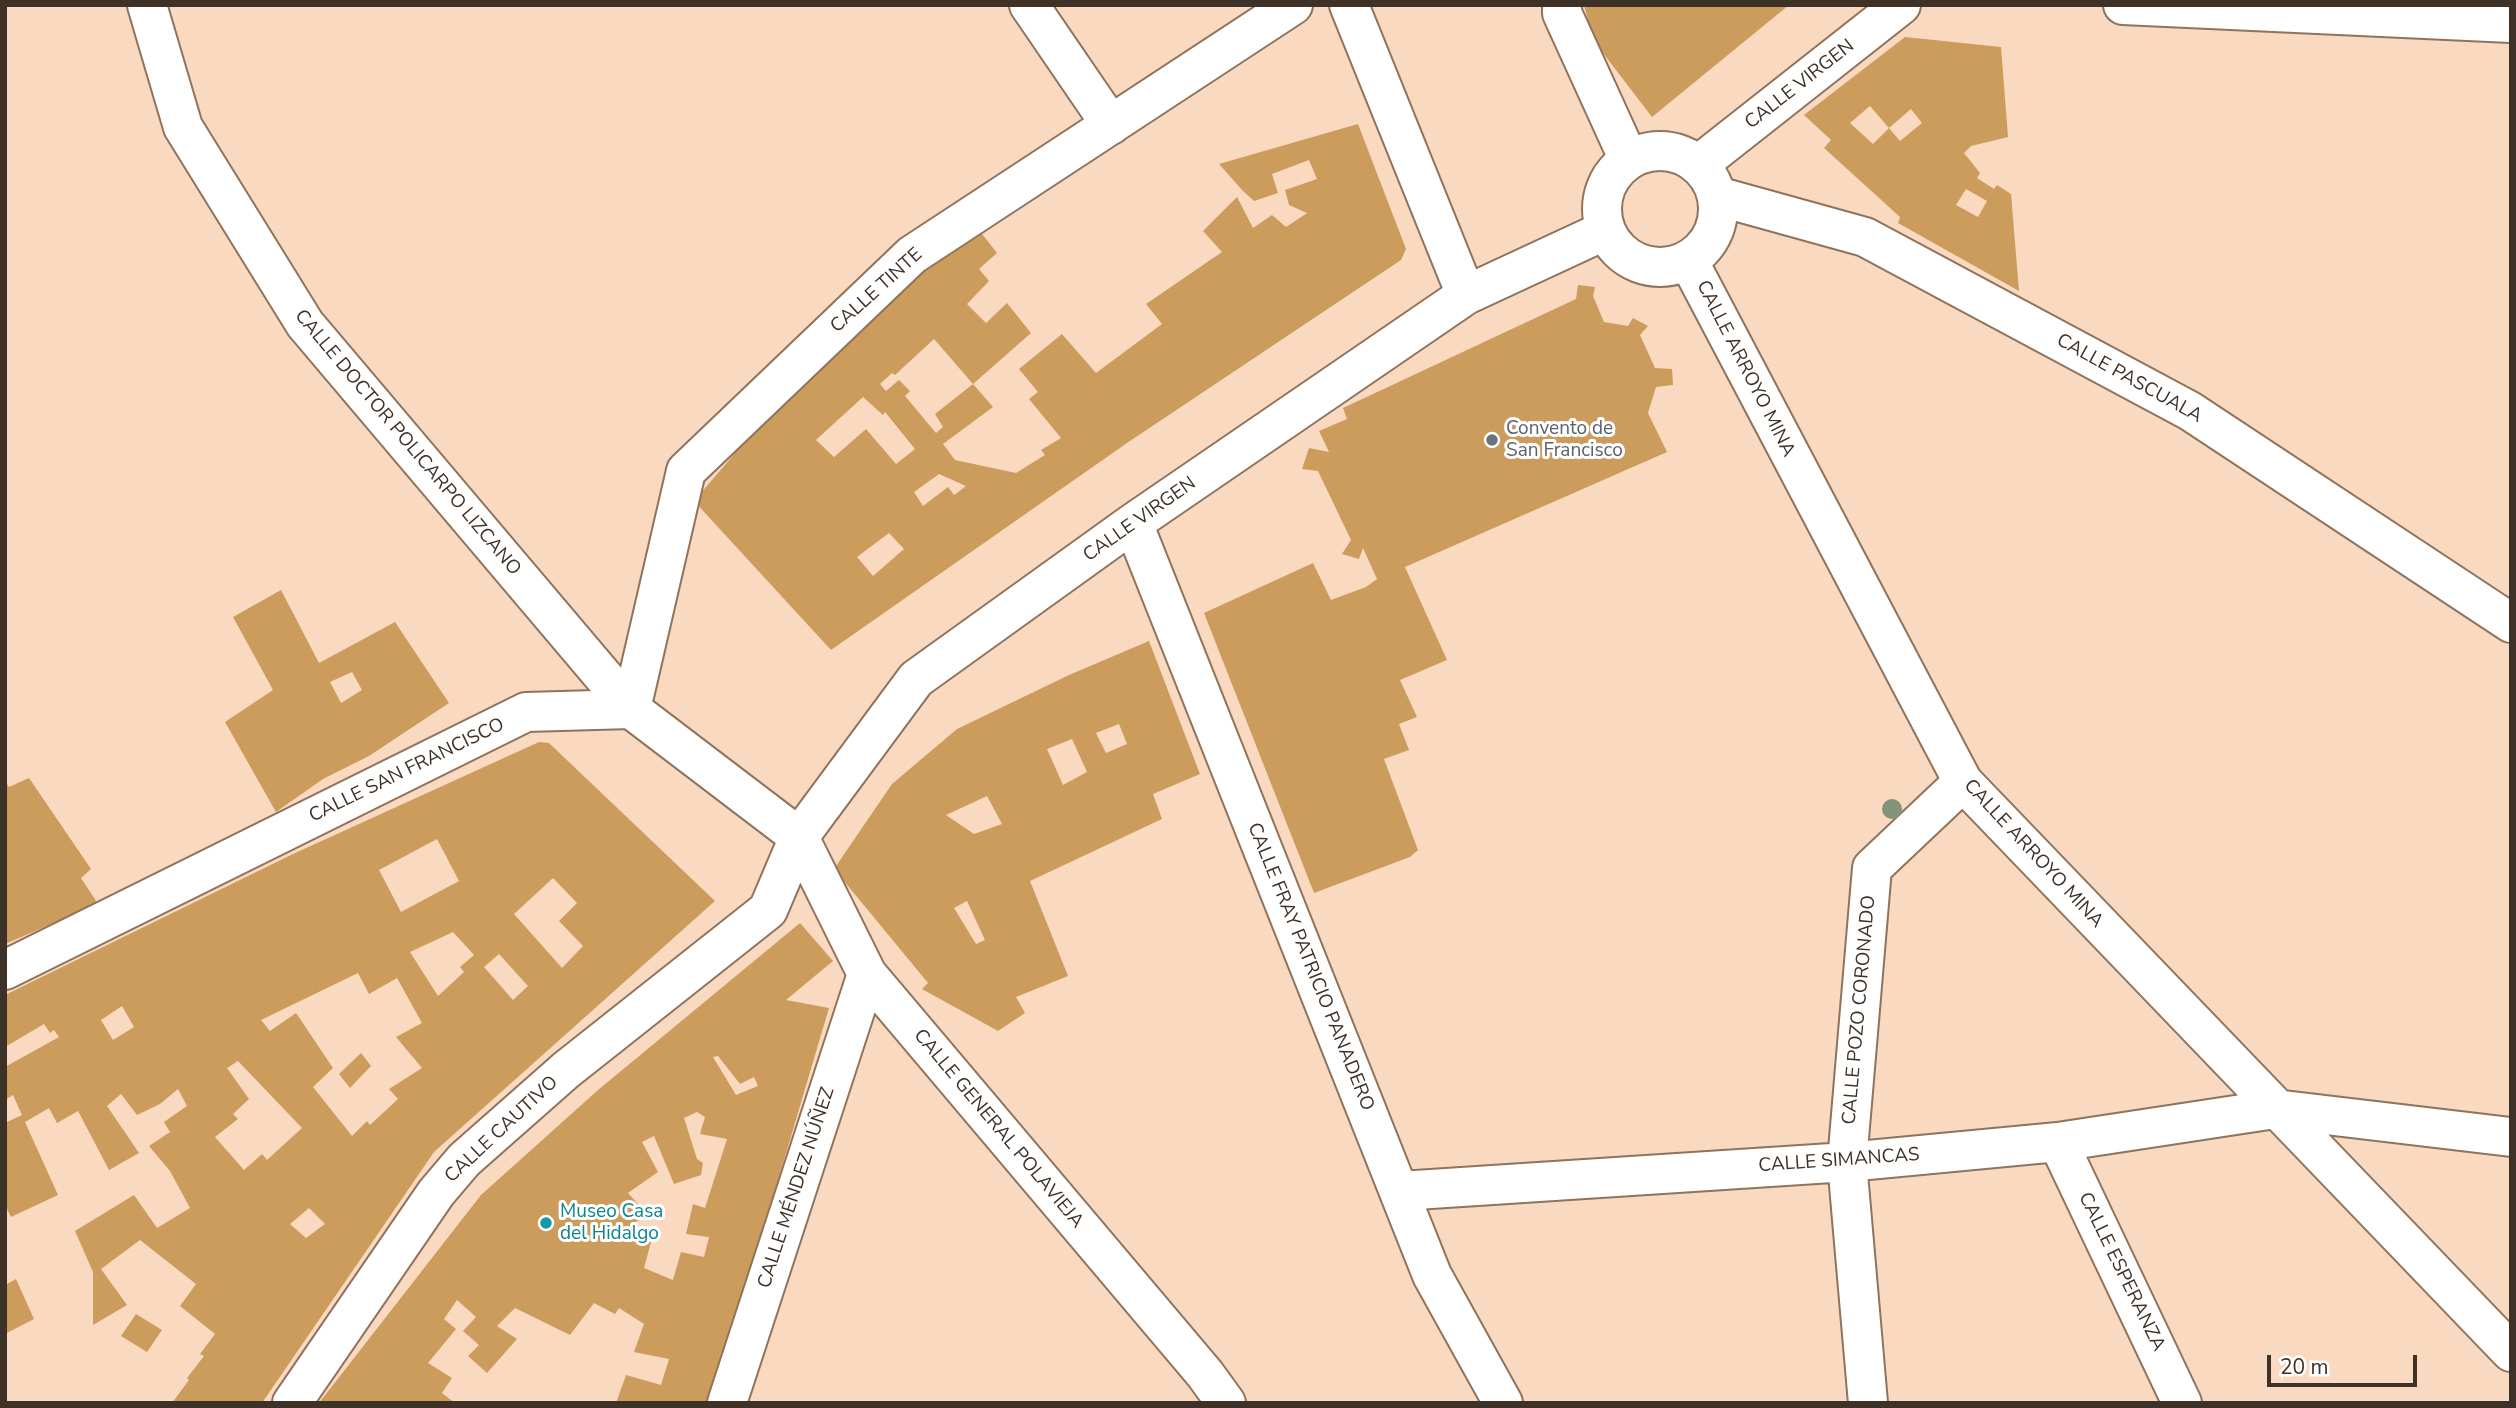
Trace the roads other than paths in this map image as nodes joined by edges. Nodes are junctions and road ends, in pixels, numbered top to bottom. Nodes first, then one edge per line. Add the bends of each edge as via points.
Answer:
1 (147, 5) edge
2 (1029, 5) edge
3 (1293, 5) edge
4 (1349, 5) edge
5 (1562, 5) edge
6 (1901, 5) edge
7 (2123, 5) edge
8 (2511, 23) edge
9 (1111, 125) junction
10 (1629, 160) junction
11 (1708, 181) junction
12 (1606, 230) junction
13 (1688, 260) junction
14 (1466, 295) junction
15 (1133, 523) junction
16 (2511, 623) edge
17 (631, 709) junction
18 (1963, 782) junction
19 (799, 836) junction
20 (768, 910) joint
21 (5, 970) edge
22 (867, 974) junction
23 (2275, 1109) junction
24 (2511, 1137) edge
25 (2059, 1142) junction
26 (1847, 1162) junction
27 (1400, 1191) junction
28 (2511, 1352) edge
29 (292, 1403) edge
30 (727, 1403) edge
31 (1226, 1403) edge
32 (1503, 1403) edge
33 (1868, 1403) edge
34 (2182, 1403) edge

1 - 17 street, CALLE DOCTOR POLICARPO LIZCANO via 183,127 305,324
2 - 9 street
3 - 9 street, CALLE TINTE
4 - 14 street
5 - 10 street
6 - 11 street, CALLE VIRGEN
7 - 8 street
9 - 17 street, CALLE TINTE via 912,255 686,471
10 - 11 street via 1646,153 1683,156
10 - 12 street via 1605,191 1602,211
11 - 13 street via 1718,215 1703,248
11 - 16 street, CALLE PASCUALA via 1865,237 2190,411
12 - 13 street via 1616,248 1650,267 1670,267
12 - 14 street, CALLE VIRGEN
13 - 18 street, CALLE ARROYO MINA
14 - 15 street, CALLE VIRGEN
15 - 19 street, CALLE VIRGEN via 916,679
15 - 27 street, CALLE FRAY PATRICIO PANADERO
17 - 19 street
17 - 21 street, CALLE SAN FRANCISCO via 526,712
18 - 23 street, CALLE ARROYO MINA
18 - 26 street, CALLE POZO CORONADO via 1871,868
19 - 20 street, CALLE VIRGEN
19 - 22 street, CALLE GENERAL POLAVIEJA
20 - 29 street, CALLE CAUTIVO via 566,1070 464,1160 436,1193
22 - 30 street, CALLE MÉNDEZ NÚÑEZ
22 - 31 street, CALLE GENERAL POLAVIEJA
23 - 24 street, CALLE SIMANCAS
23 - 25 street, CALLE SIMANCAS
23 - 28 street, CALLE ARROYO MINA
25 - 26 street, CALLE SIMANCAS
25 - 34 street, CALLE ESPERANZA
26 - 27 street, CALLE SIMANCAS
26 - 33 street, CALLE POZO CORONADO
27 - 32 street, CALLE FRAY PATRICIO PANADERO via 1432,1275

